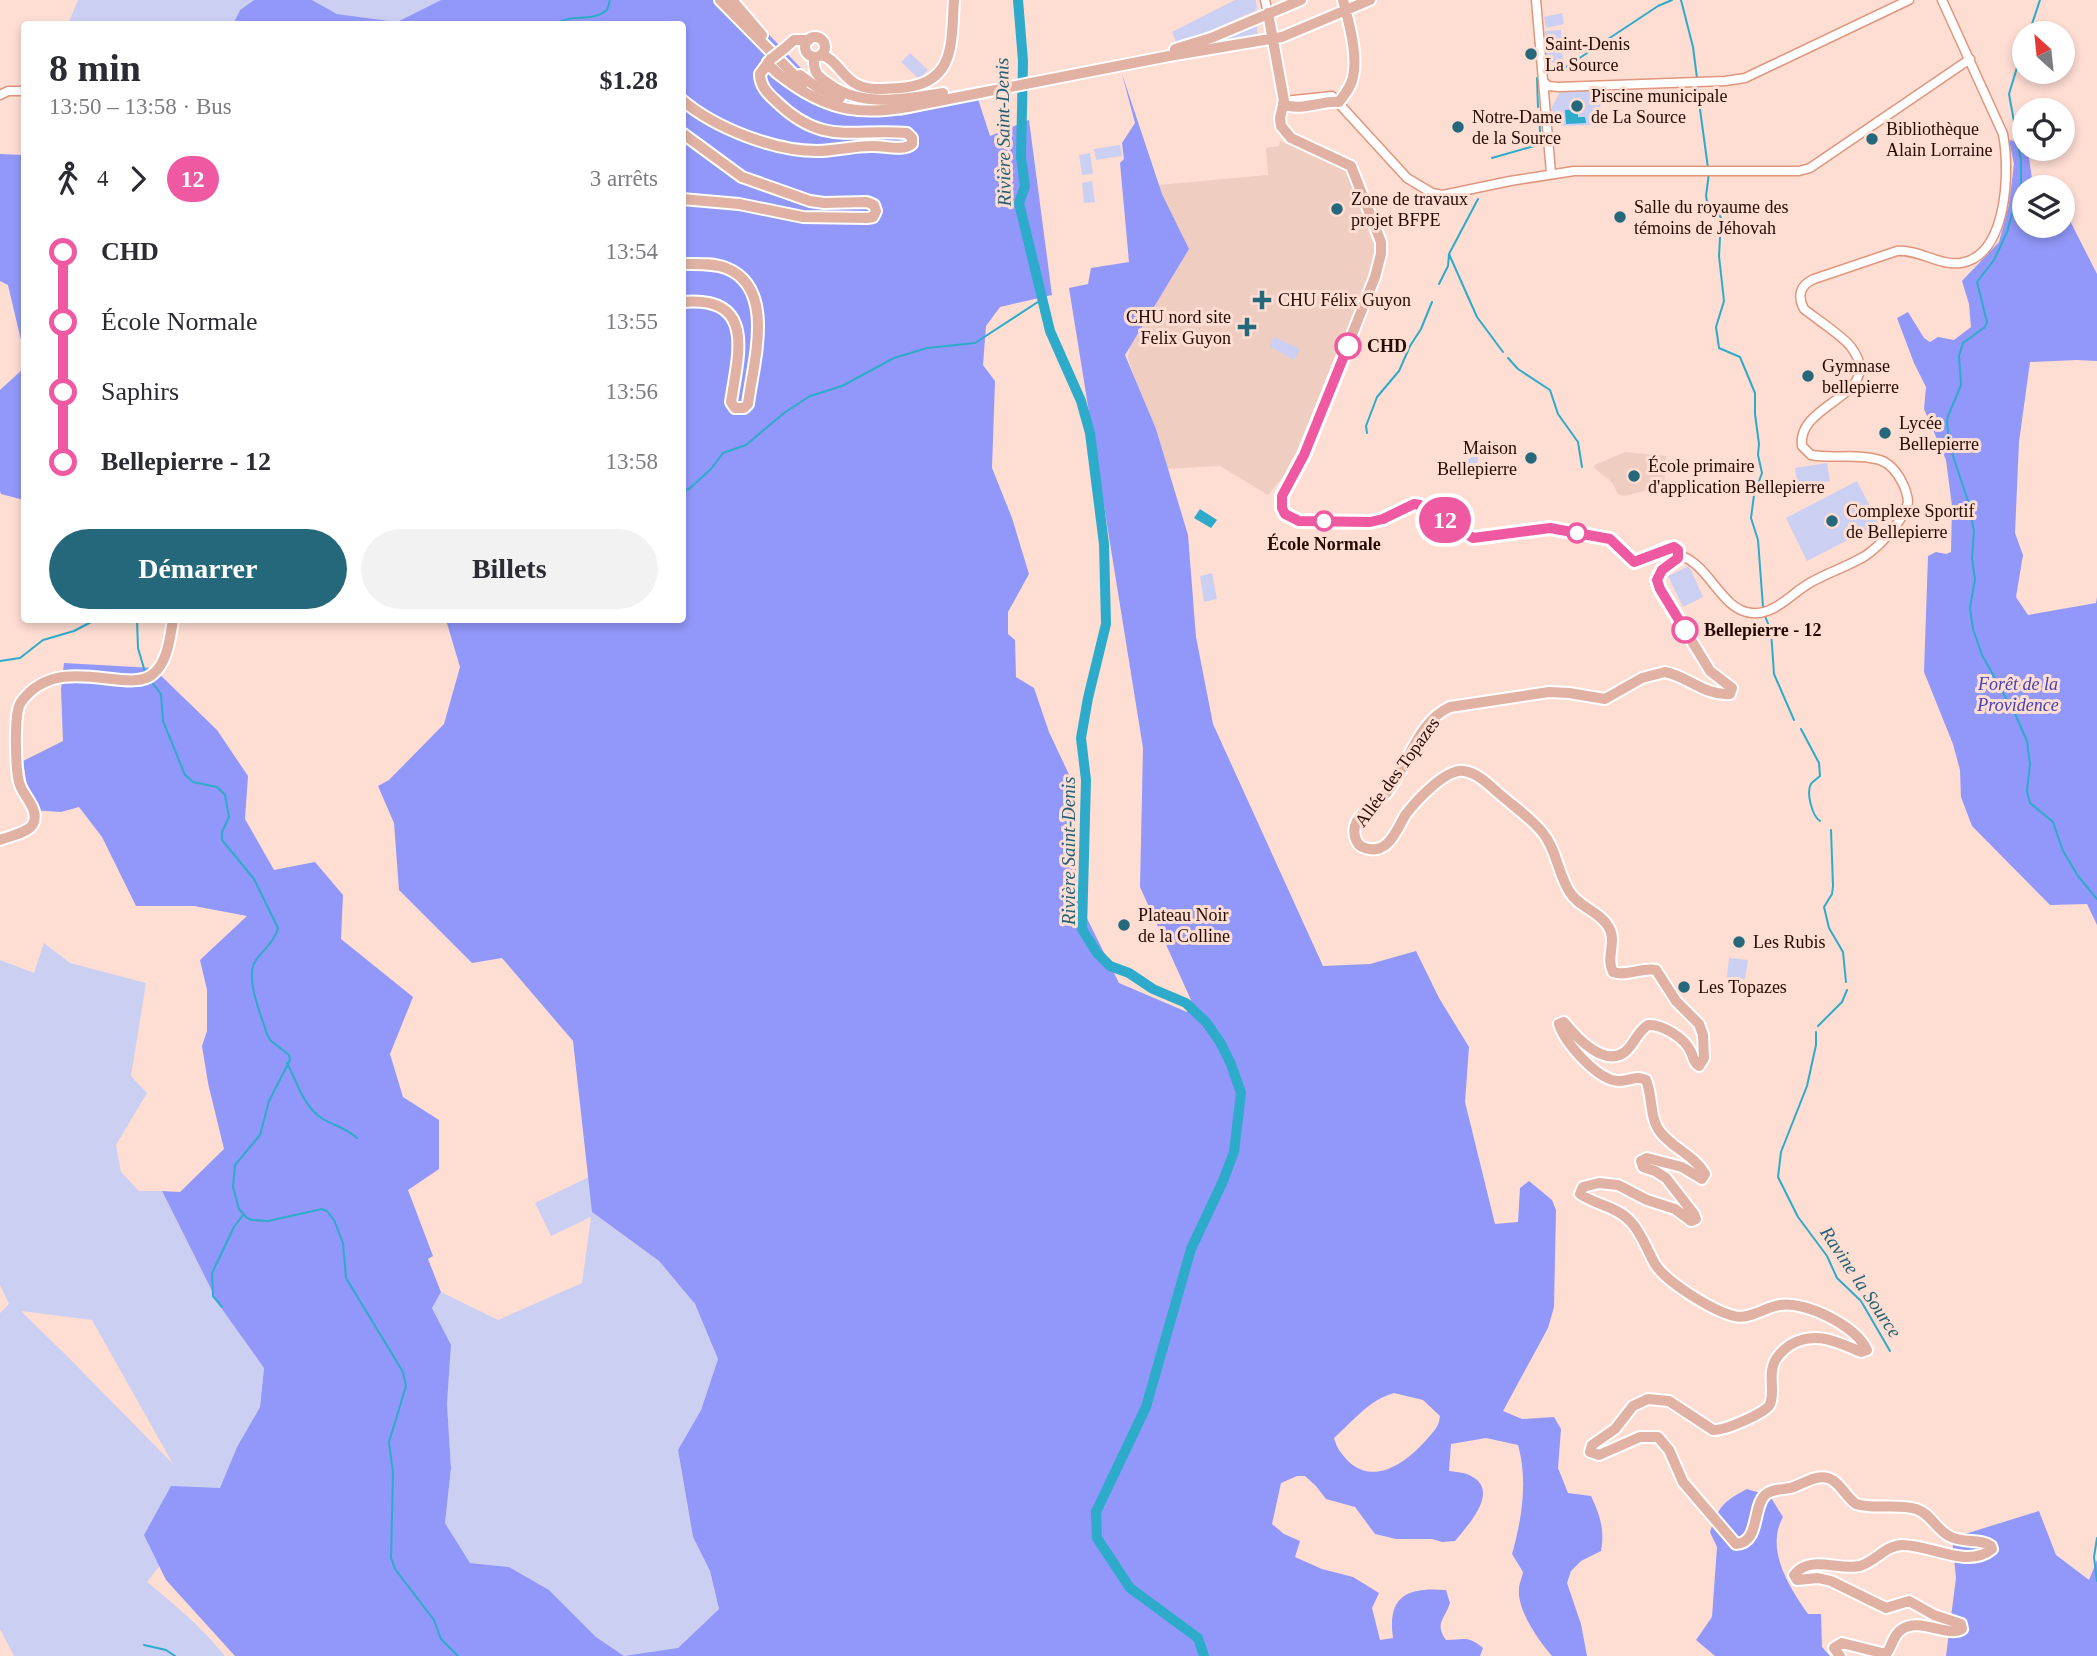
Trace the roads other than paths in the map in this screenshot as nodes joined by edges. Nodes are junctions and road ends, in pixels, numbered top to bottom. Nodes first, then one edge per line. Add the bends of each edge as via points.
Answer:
1 (720, 0) edge
2 (732, 0) edge
3 (954, 0) edge
4 (1265, 0) edge
5 (1301, 0) edge
6 (1370, 0) edge
7 (1536, 0) edge
8 (1909, 0) edge
9 (1941, 0) edge
10 (1344, 6) edge
11 (1268, 13) junction
12 (1273, 39) junction
13 (815, 50) junction
14 (1168, 53) junction
15 (1970, 59) junction
16 (769, 61) junction
17 (776, 72) junction
18 (1546, 88) junction
19 (21, 91) edge
20 (0, 95) edge
21 (940, 96) junction
22 (1339, 102) junction
23 (686, 103) edge
24 (1287, 104) junction
25 (782, 107) junction
26 (686, 136) edge
27 (1552, 173) junction
28 (686, 199) edge
29 (686, 264) edge
30 (686, 302) edge
31 (1679, 555) junction
32 (172, 623) edge
33 (0, 840) edge
34 (1840, 1656) edge

1 - 21 main road via 804,85 823,96 882,107
2 - 21 main road via 793,69 834,96 880,104
3 - 13 main road via 947,62 924,85 869,89 847,79 834,57
4 - 11 street
5 - 11 main road
6 - 10 main road
7 - 18 street
8 - 18 street via 1745,78
9 - 15 street
10 - 12 main road
10 - 22 main road via 1353,77
11 - 12 main road
11 - 14 main road
12 - 14 main road
12 - 24 main road
13 - 16 main road, bridge via 794,40
13 - 21 main road via 814,71 820,78 862,99
14 - 21 main road
15 - 27 street via 1810,169
15 - 31 street via 2000,124 2007,153 1996,233 1986,249 1959,263 1897,251 1807,282 1800,293 1804,309 1850,345 1859,363 1856,383 1802,431 1805,452 1818,457 1879,460 1893,467 1908,501 1899,521 1872,551 1809,583 1768,611 1745,612 1734,606 1696,563
16 - 17 main road
16 - 25 main road via 760,80
17 - 21 main road via 820,101 853,111 891,110
17 - 25 main road via 767,82
18 - 27 street
19 - 20 street
22 - 24 main road
22 - 27 street via 1407,178 1432,193 1443,195
23 - 25 main road via 752,140 807,151 873,145 904,148 913,141 907,133 844,134 820,129
24 - 31 main road via 1280,118 1291,138 1351,166 1381,247 1375,277 1304,455 1282,496 1285,514 1299,521 1370,522 1414,504 1473,538 1550,528 1610,539 1634,562 1672,547
26 - 28 main road via 742,177 810,201 867,202 876,211 867,218 803,217
29 - 30 main road via 724,268 747,281 753,292 759,318 744,408 735,408 731,402 740,346 734,321 718,306
31 - 34 main road, Allée des Topazes via 1659,574 1657,584 1710,671 1729,684 1732,692 1698,687 1665,672 1642,678 1605,699 1542,693 1450,707 1430,723 1389,790 1357,821 1355,837 1365,848 1381,847 1396,835 1425,793 1450,773 1462,770 1481,779 1541,830 1568,890 1610,929 1613,972 1656,970 1676,1001 1699,1024 1704,1058 1699,1066 1686,1045 1661,1027 1642,1028 1627,1050 1612,1056 1589,1048 1564,1022 1559,1024 1580,1056 1606,1077 1646,1080 1660,1132 1705,1174 1702,1179 1682,1167 1647,1158 1641,1161 1643,1167 1671,1183 1695,1214 1691,1222 1670,1206 1618,1185 1591,1184 1580,1194 1630,1221 1662,1274 1702,1300 1741,1317 1779,1305 1796,1307 1844,1324 1867,1348 1864,1352 1822,1338 1800,1339 1774,1362 1771,1403 1762,1412 1726,1429 1713,1430 1669,1401 1648,1399 1633,1406 1590,1452 1599,1455 1640,1437 1658,1437 1687,1487 1736,1544 1749,1537 1767,1494 1814,1478 1829,1478 1852,1502 1918,1510 1952,1538 1987,1543 1992,1549 1963,1557 1902,1545 1890,1547 1860,1566 1821,1564 1800,1569 1794,1575 1797,1580 1825,1579 1886,1608 1905,1601 1962,1624 1955,1632 1928,1626 1903,1628 1886,1654 1842,1643 1834,1648
32 - 33 main road via 164,659 148,678 67,677 44,683 24,698 17,713 18,776 35,820 30,828

